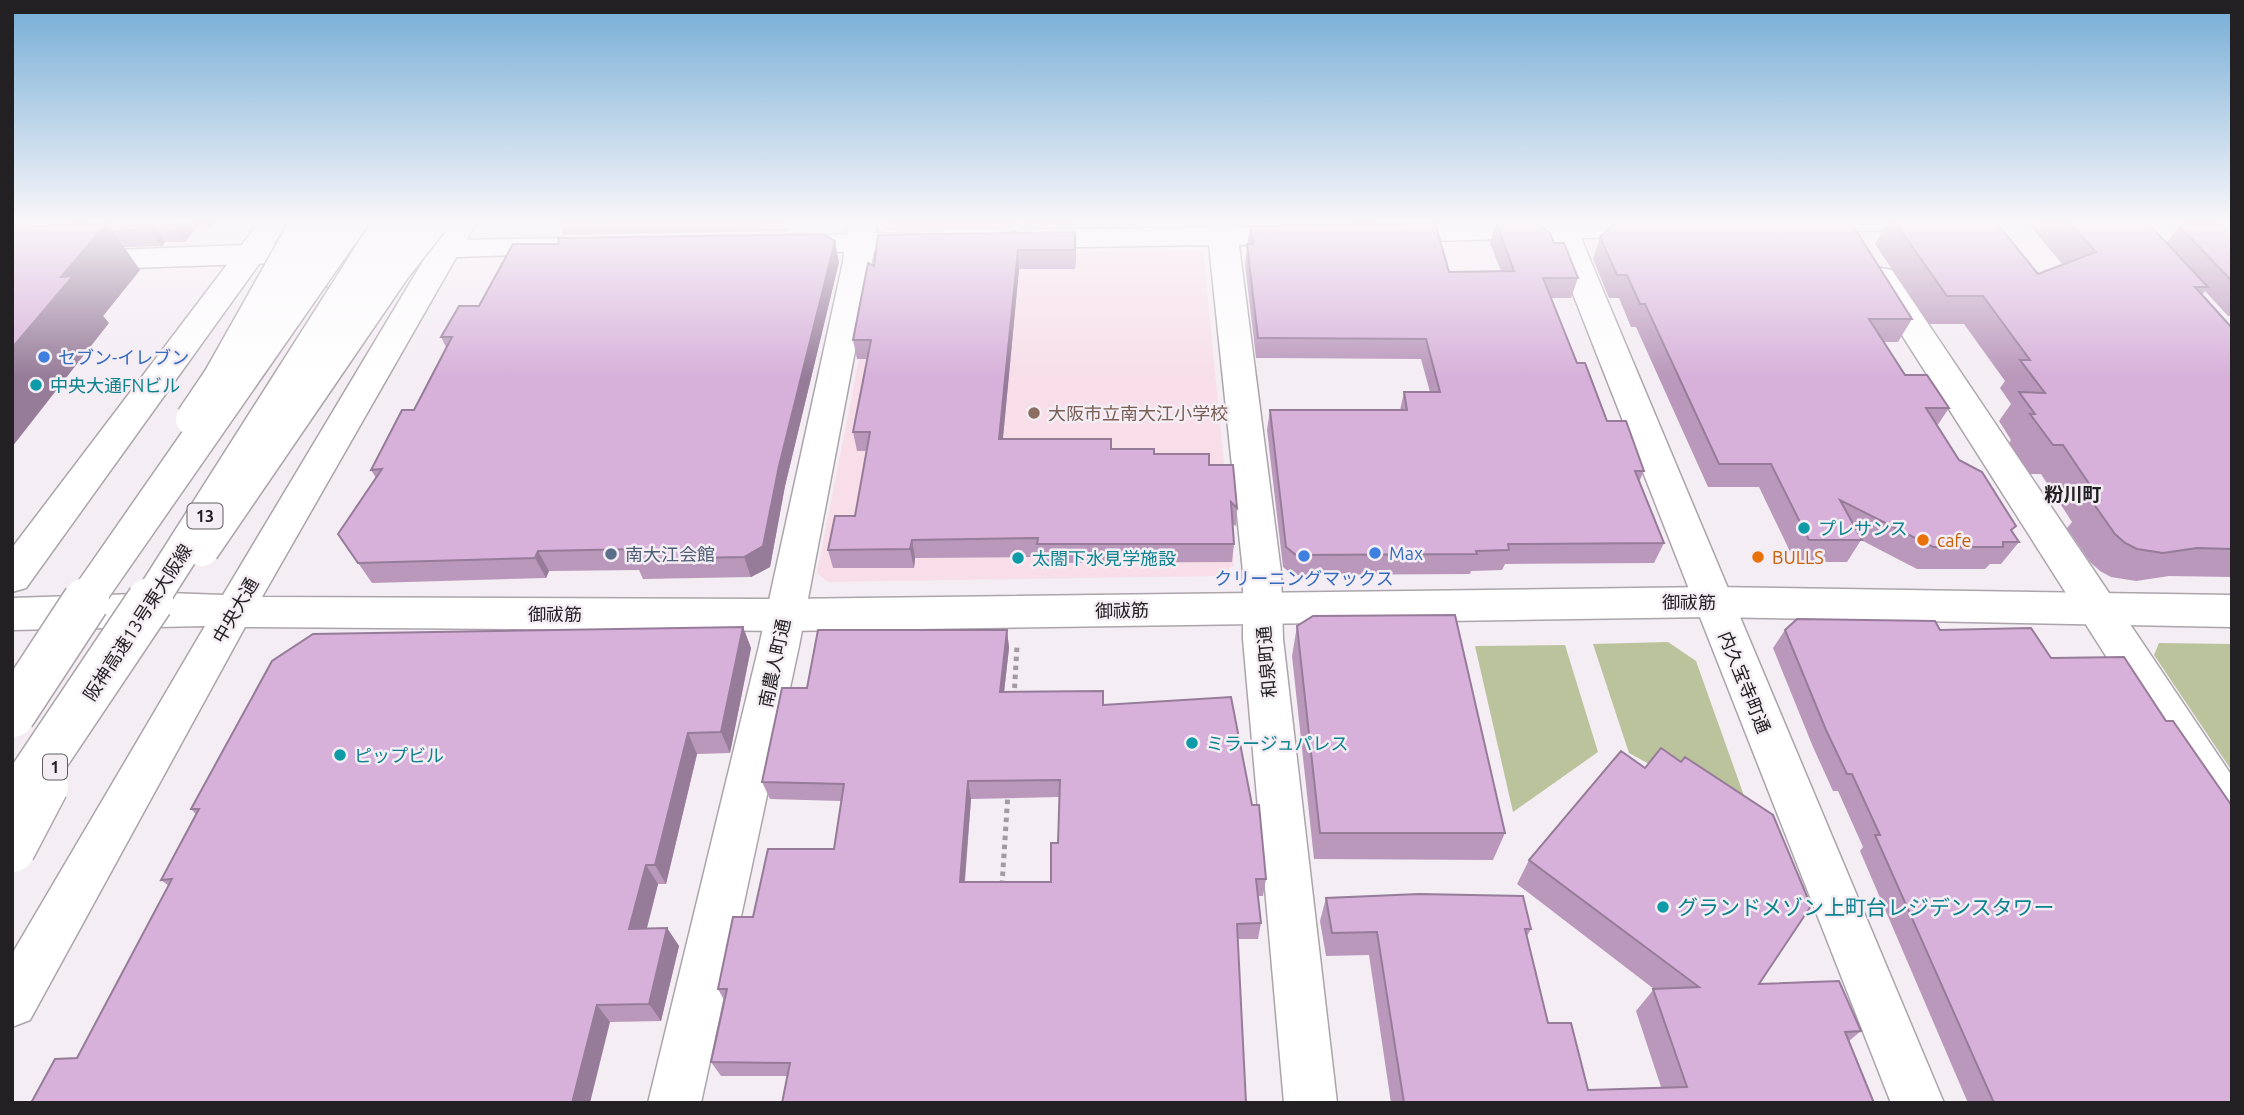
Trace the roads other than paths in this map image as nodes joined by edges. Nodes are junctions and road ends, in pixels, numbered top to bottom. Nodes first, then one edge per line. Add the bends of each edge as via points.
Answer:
1 (236, 273) edge
2 (280, 273) edge
3 (333, 273) edge
4 (339, 273) edge
5 (391, 273) edge
6 (422, 273) edge
7 (853, 273) edge
8 (1227, 273) edge
9 (1580, 273) edge
10 (1876, 273) edge
11 (123, 544) junction
12 (12, 578) edge
13 (1712, 602) junction
14 (1262, 607) junction
15 (2097, 609) junction
16 (2232, 611) edge
17 (234, 612) junction
18 (12, 614) edge
19 (784, 615) junction
20 (12, 683) edge
21 (97, 684) junction
22 (12, 696) edge
23 (12, 714) edge
24 (12, 807) edge
25 (2232, 815) edge
26 (12, 834) edge
27 (12, 849) edge
28 (12, 1002) edge
29 (674, 1103) edge
30 (1311, 1103) edge
31 (1919, 1103) edge

1 - 12 main road
2 - 22 main road, bridge via 220,379
3 - 11 main road, bridge
4 - 21 main road, 阪神高速13号東大阪線 / 13, bridge
5 - 26 main road, bridge via 85,718
6 - 17 main road, 中央大通
7 - 19 main road, 南農人町通
8 - 14 main road, 和泉町通 via 1262,572
9 - 13 main road, 内久宝寺町通
10 - 15 main road
11 - 20 main road, bridge
11 - 23 main road, bridge
13 - 14 main road, 御祓筋
13 - 15 main road, 御祓筋
13 - 31 main road, 内久宝寺町通
14 - 19 main road, 御祓筋
14 - 30 main road, 和泉町通
15 - 16 main road, 御祓筋
15 - 25 main road
17 - 18 main road, 御祓筋 via 155,609
17 - 19 main road, 御祓筋
17 - 28 main road, 中央大通
19 - 29 main road, 南農人町通
21 - 24 main road, 阪神高速13号東大阪線 / 13, bridge
21 - 27 main road, 1, bridge

